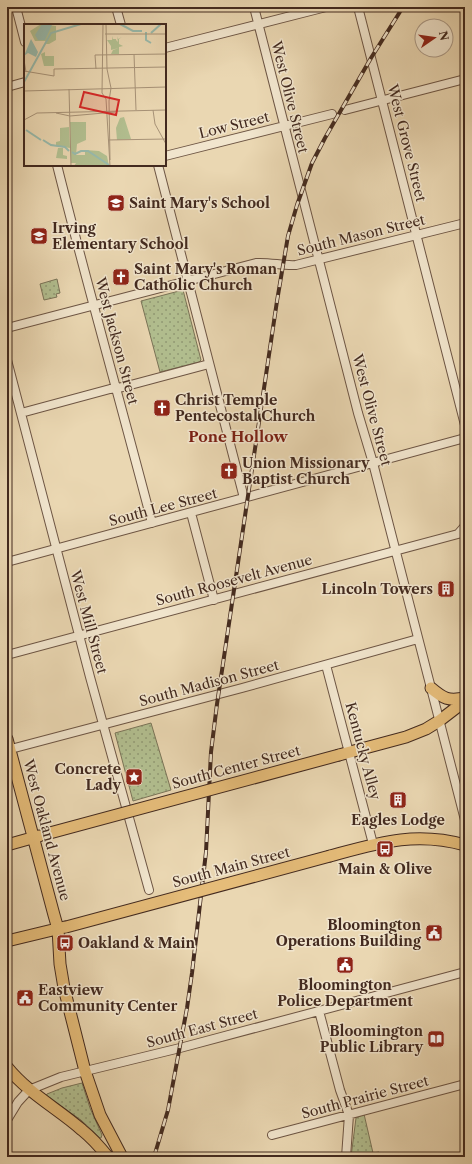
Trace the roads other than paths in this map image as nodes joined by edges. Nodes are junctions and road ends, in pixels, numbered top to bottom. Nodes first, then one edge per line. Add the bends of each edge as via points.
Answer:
1 (16, 7) edge
2 (116, 7) edge
3 (254, 7) edge
4 (326, 7) edge
5 (358, 7) edge
6 (121, 24) edge
7 (258, 24) junction
8 (24, 38) edge
9 (166, 48) edge
10 (465, 80) edge
11 (24, 82) edge
12 (7, 87) edge
13 (382, 100) junction
14 (346, 110) dead end
15 (332, 114) dead end
16 (284, 126) junction
17 (166, 156) edge
18 (57, 166) edge
19 (158, 166) edge
20 (465, 223) edge
21 (417, 235) junction
22 (319, 260) junction
23 (188, 280) junction
24 (93, 305) junction
25 (7, 328) edge
26 (7, 360) edge
27 (209, 364) junction
28 (116, 388) junction
29 (21, 413) junction
30 (465, 425) edge
31 (465, 438) edge
32 (373, 463) junction
33 (244, 498) junction
34 (191, 513) junction
35 (152, 523) junction
36 (465, 526) edge
37 (56, 550) junction
38 (396, 550) junction
39 (7, 562) edge
40 (214, 600) junction
41 (79, 636) junction
42 (418, 639) junction
43 (7, 655) edge
44 (326, 665) junction
45 (431, 688) junction
46 (465, 698) edge
47 (465, 701) edge
48 (439, 721) junction
49 (104, 724) junction
50 (8, 746) edge
51 (350, 752) junction
52 (465, 820) edge
53 (33, 837) junction
54 (373, 844) junction
55 (7, 845) edge
56 (465, 845) edge
57 (149, 890) dead end
58 (62, 928) junction
59 (7, 941) edge
60 (465, 972) edge
61 (319, 1011) junction
62 (7, 1067) edge
63 (85, 1071) junction
64 (465, 1084) edge
65 (29, 1090) junction
66 (349, 1115) junction
67 (7, 1120) edge
68 (272, 1135) dead end
69 (108, 1157) edge
70 (122, 1157) edge
71 (346, 1157) edge

1 - 8 street
2 - 6 street
3 - 7 street, West Olive Street
4 - 7 street
5 - 13 street, West Grove Street
7 - 9 street
7 - 16 street, West Olive Street
10 - 13 street
11 - 12 street
13 - 14 street
13 - 21 street, West Grove Street
15 - 16 street, Low Street
16 - 17 street, Low Street
16 - 22 street, West Olive Street
18 - 24 street, West Jackson Street
19 - 23 street
20 - 21 street, South Mason Street
21 - 22 street, South Mason Street
21 - 30 street, West Grove Street
22 - 23 street, South Mason Street via 290,266 256,263
22 - 32 street, West Olive Street
23 - 24 street, South Mason Street
23 - 27 street
24 - 25 street, South Mason Street
24 - 28 street, West Jackson Street
26 - 29 street, West Mill Street
27 - 28 street
27 - 33 street
28 - 29 street
28 - 35 street, West Jackson Street
29 - 37 street, West Mill Street
31 - 32 street, South Lee Street
32 - 33 street, South Lee Street
32 - 38 street, West Olive Street
33 - 34 street, South Lee Street
34 - 35 street, South Lee Street
34 - 40 street
35 - 37 street, South Lee Street
36 - 38 street, South Roosevelt Avenue via 458,534
37 - 39 street, South Lee Street
37 - 41 street, West Mill Street
38 - 40 street, South Roosevelt Avenue
38 - 42 street, West Olive Street
40 - 41 street, South Roosevelt Avenue
41 - 43 street, South Roosevelt Avenue
41 - 49 street, West Mill Street
42 - 44 street, South Madison Street
42 - 45 street, West Olive Street
44 - 49 street, South Madison Street
44 - 51 street, Kentucky Alley
45 - 46 main road via 446,699
45 - 48 street, West Olive Street
47 - 48 main road, South Center Street
48 - 51 main road, South Center Street via 406,737
48 - 52 street, West Olive Street
49 - 50 street, South Madison Street
49 - 57 street, West Mill Street
50 - 53 main road, West Oakland Avenue
51 - 53 main road, South Center Street, bridge
51 - 54 street, Kentucky Alley
53 - 55 main road, South Center Street
53 - 58 main road, West Oakland Avenue
54 - 56 main road, South Main Street via 428,838
54 - 58 main road, South Main Street, bridge
58 - 59 main road, South Main Street
58 - 63 main road, West Oakland Avenue via 60,964
60 - 61 street, South East Street
61 - 63 street, South East Street
61 - 66 street
62 - 65 main road
63 - 65 street, South East Street via 61,1077
63 - 70 main road, West Oakland Avenue via 102,1120
64 - 66 street, South Prairie Street
65 - 67 street
65 - 69 main road via 82,1129
66 - 68 street, South Prairie Street
66 - 71 street

